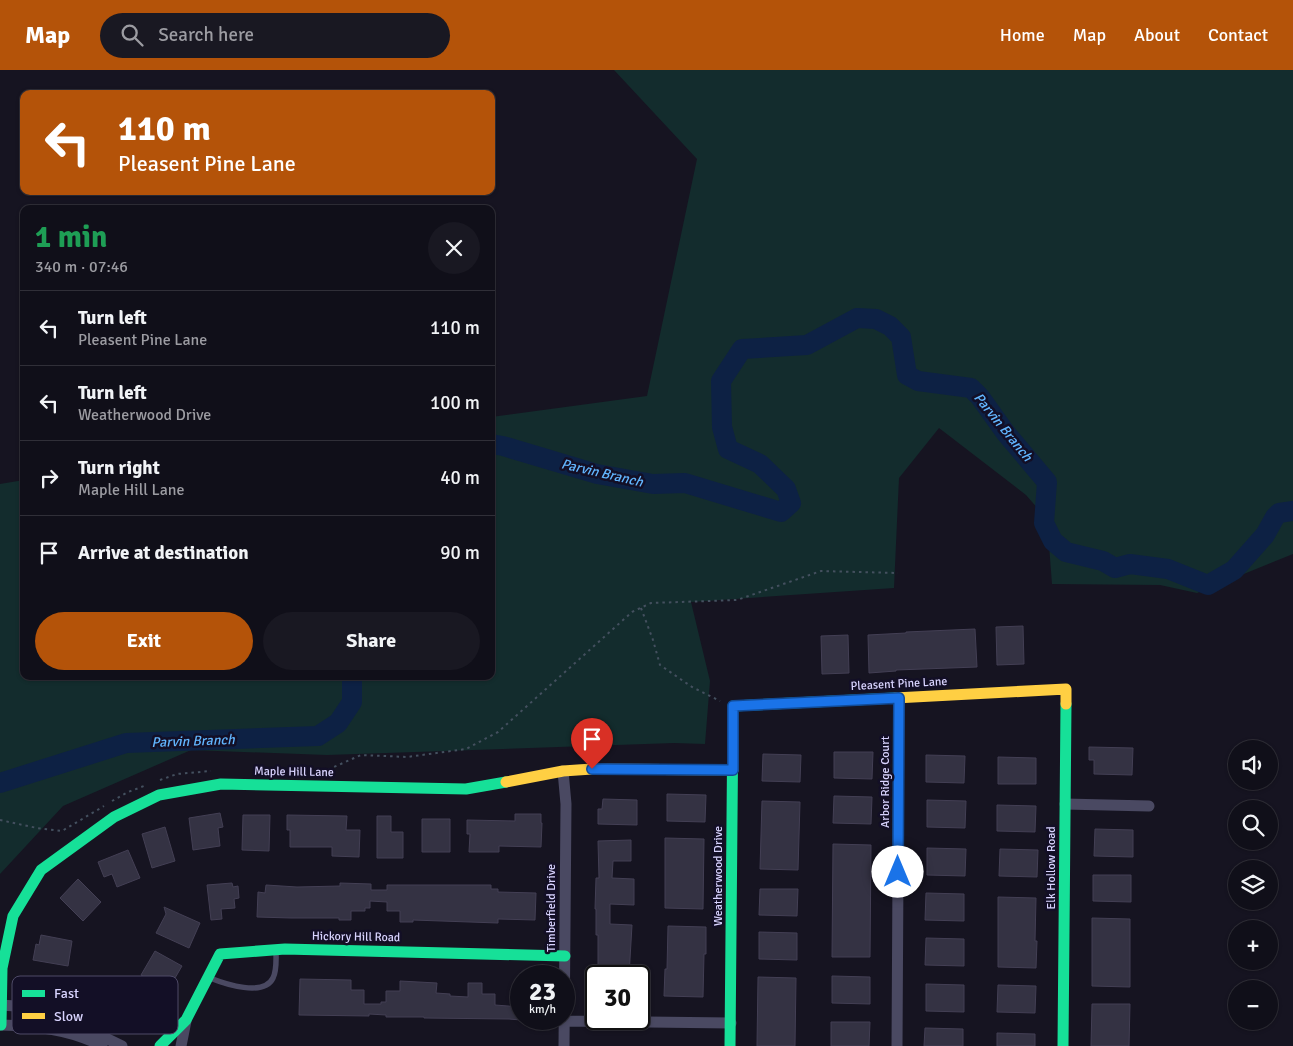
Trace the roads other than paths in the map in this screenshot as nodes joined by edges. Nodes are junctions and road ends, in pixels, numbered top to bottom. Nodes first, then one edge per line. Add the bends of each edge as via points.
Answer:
1 (1066, 689) joint
2 (899, 698) junction
3 (733, 706) joint
4 (733, 770) junction
5 (563, 771) junction
6 (1065, 804) junction
7 (1149, 806) dead end
8 (276, 950) junction
9 (565, 956) junction
10 (565, 965) edge
11 (208, 977) junction
12 (0, 1005) edge
13 (186, 1020) junction
14 (575, 1021) edge
15 (731, 1023) junction
16 (0, 1025) edge
17 (178, 1028) edge
18 (564, 1030) edge
19 (74, 1034) edge
20 (97, 1034) edge
21 (172, 1034) edge
22 (102, 1046) edge
23 (122, 1046) edge
24 (160, 1046) edge
25 (181, 1046) edge
26 (564, 1046) edge
27 (730, 1046) edge
28 (897, 1046) edge
29 (1063, 1046) edge

1 - 2 street, Pleasent Pine Lane
1 - 6 street, Elk Hollow Road
2 - 3 street, Pleasent Pine Lane
2 - 28 street, Arbor Ridge Court
3 - 4 street, Weatherwood Drive
4 - 5 street, Maple Hill Lane
4 - 15 street, Weatherwood Drive
5 - 9 street, Timberfield Drive via 566,804
5 - 12 street, Maple Hill Lane via 466,789 221,784 159,795 114,817 41,870 13,916 2,968
6 - 7 street
6 - 29 street, Elk Hollow Road
8 - 9 street, Hickory Hill Road
8 - 11 street, Hickory Hill Road via 220,954
8 - 11 lane via 276,971 272,980 263,986 236,986
9 - 10 street, Timberfield Drive
11 - 13 street, Hickory Hill Road
12 - 16 street, Maple Hill Lane
13 - 17 street, Hickory Hill Road
13 - 25 street, Hickory Hill Road
14 - 15 street
15 - 27 street, Weatherwood Drive
18 - 26 street, Timberfield Drive
19 - 22 street
20 - 23 street
21 - 24 street, Hickory Hill Road

